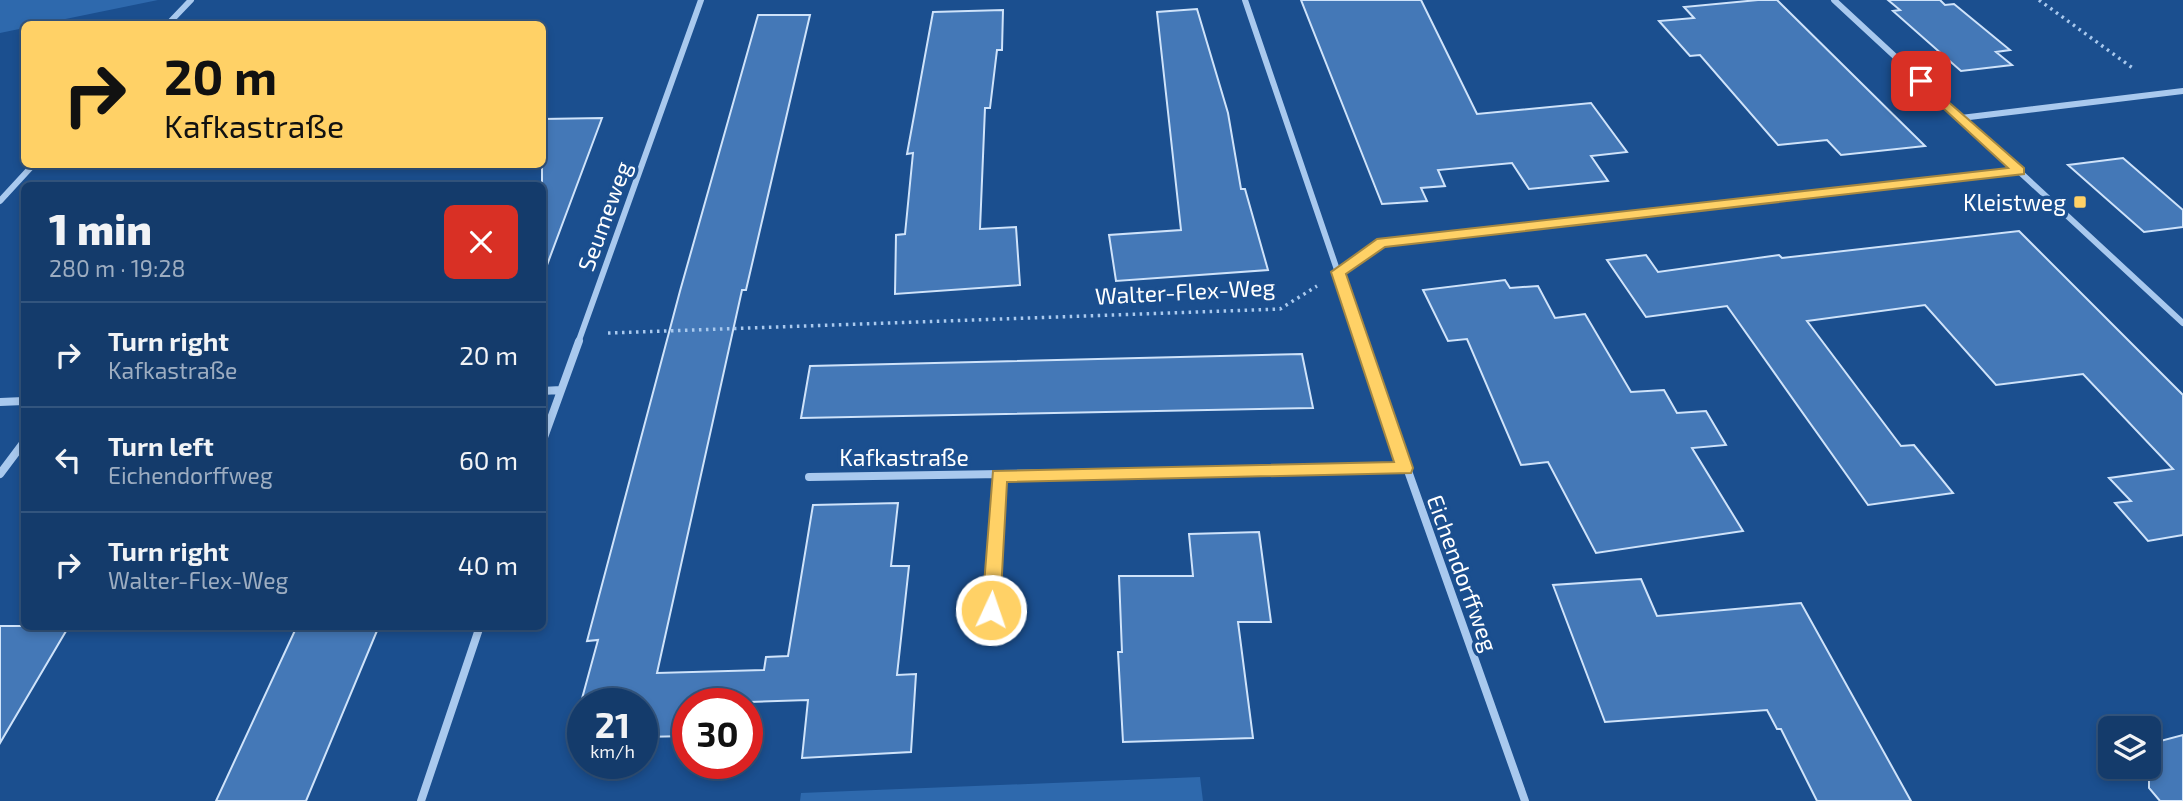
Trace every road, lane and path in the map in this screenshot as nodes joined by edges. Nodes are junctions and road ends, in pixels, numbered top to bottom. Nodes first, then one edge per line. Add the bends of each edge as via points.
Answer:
1 (191, 0) edge
2 (701, 0) edge
3 (1245, 0) edge
4 (1834, 0) edge
5 (2039, 0) edge
6 (171, 21) edge
7 (2183, 91) edge
8 (2164, 93) junction
9 (1961, 118) junction
10 (30, 168) edge
11 (2019, 171) junction
12 (0, 201) edge
13 (1338, 272) junction
14 (2183, 323) edge
15 (583, 334) junction
16 (561, 390) junction
17 (546, 391) edge
18 (21, 401) edge
19 (0, 402) edge
20 (546, 432) edge
21 (21, 446) edge
22 (1405, 468) junction
23 (0, 474) edge
24 (999, 476) junction
25 (809, 477) dead end
26 (991, 610) dead end
27 (479, 630) edge
28 (421, 801) edge
29 (1525, 801) edge

1 - 6 street
2 - 15 street, Seumeweg
3 - 13 street, Eichendorffweg
4 - 9 street
5 - 8 path
7 - 8 street
8 - 9 street
9 - 11 street
10 - 12 street
11 - 13 street via 1382,243
11 - 14 street
13 - 15 path, Walter-Flex-Weg via 1280,309
13 - 22 street, Eichendorffweg
15 - 16 street, Seumeweg
16 - 17 street
16 - 20 street, Seumeweg
18 - 19 street
21 - 23 street
22 - 24 street, Kafkastraße
22 - 29 street, Eichendorffweg
24 - 25 street, Kafkastraße
24 - 26 street, Kafkastraße
27 - 28 street

